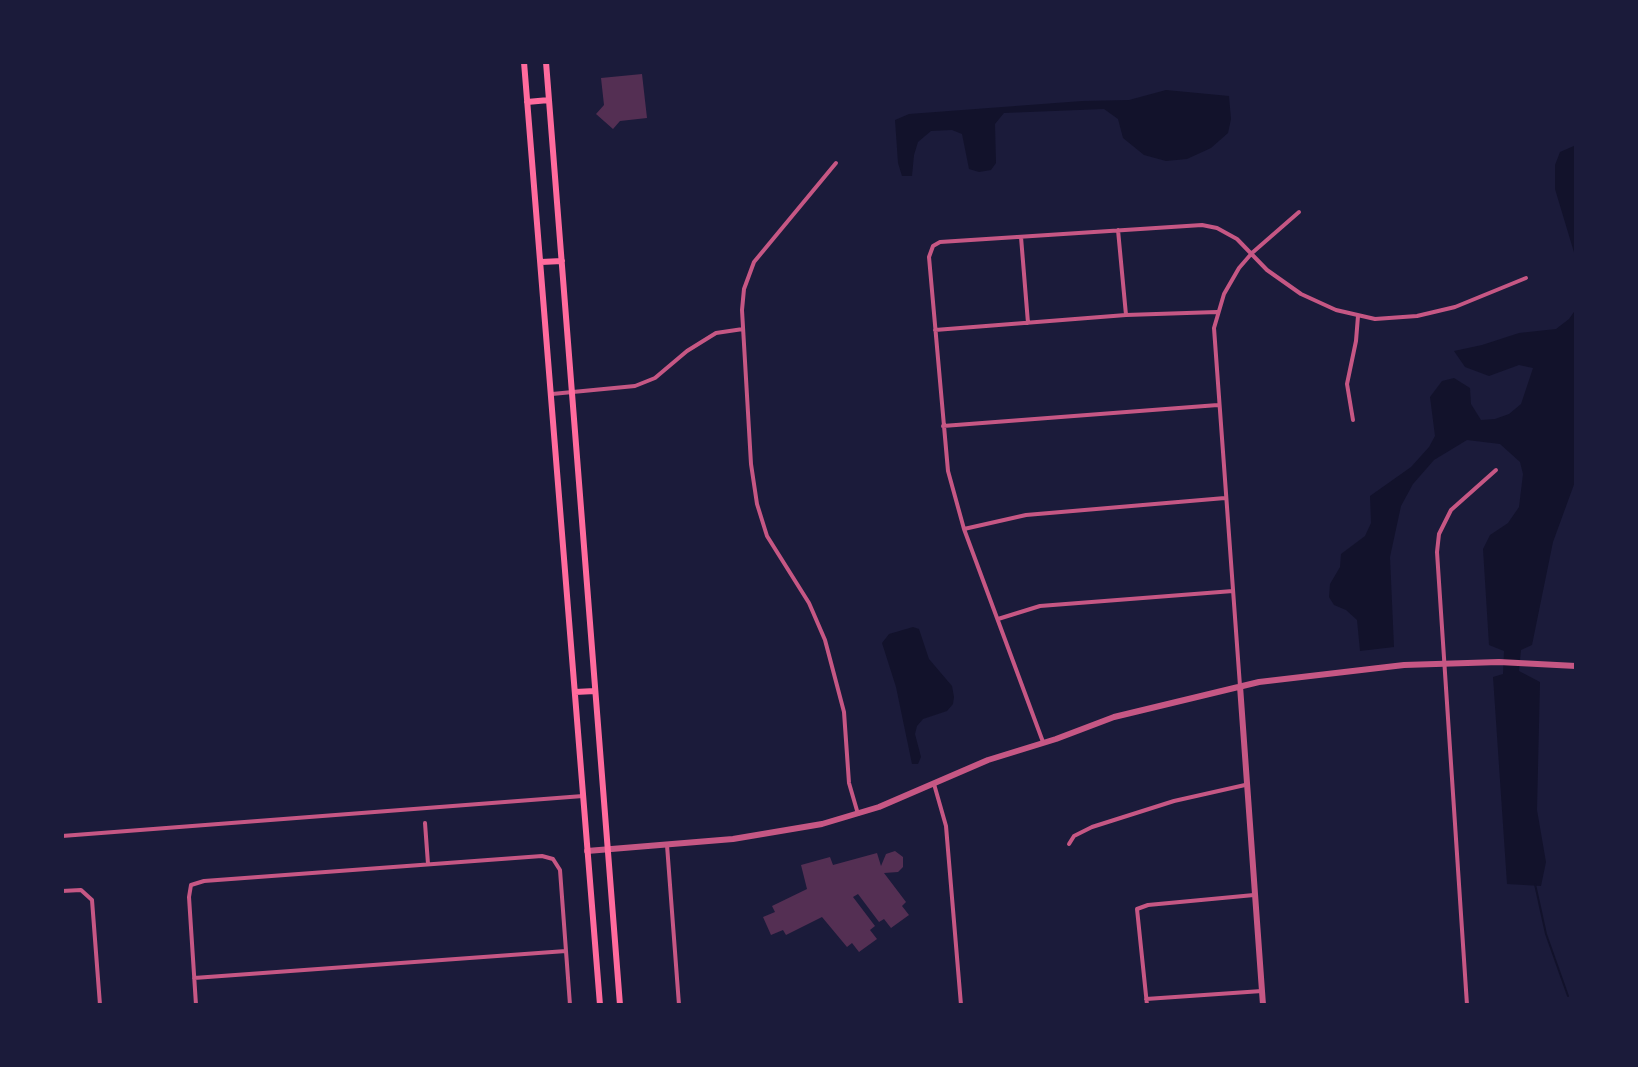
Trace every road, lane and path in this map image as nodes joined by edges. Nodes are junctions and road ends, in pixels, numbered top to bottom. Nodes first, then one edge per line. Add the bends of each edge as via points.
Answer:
1 (524, 62) edge
2 (546, 62) edge
3 (549, 100) junction
4 (527, 102) junction
5 (836, 163) dead end
6 (1299, 212) dead end
7 (1118, 230) junction
8 (1021, 237) junction
9 (1252, 253) junction
10 (562, 261) junction
11 (541, 262) junction
12 (1526, 278) dead end
13 (1217, 312) junction
14 (1126, 315) junction
15 (1358, 316) junction
16 (1028, 323) junction
17 (743, 329) junction
18 (935, 330) junction
19 (572, 393) junction
20 (552, 394) junction
21 (1218, 405) junction
22 (1353, 420) dead end
23 (943, 426) junction
24 (1496, 470) dead end
25 (1225, 498) junction
26 (964, 529) junction
27 (1233, 591) junction
28 (998, 619) junction
29 (1445, 664) junction
30 (1576, 666) edge
31 (1240, 686) junction
32 (595, 691) junction
33 (575, 692) junction
34 (1044, 743) junction
35 (934, 784) junction
36 (1245, 785) junction
37 (583, 796) junction
38 (858, 814) junction
39 (425, 823) dead end
40 (62, 836) edge
41 (1069, 844) dead end
42 (667, 845) junction
43 (608, 849) junction
44 (587, 851) junction
45 (428, 864) junction
46 (62, 891) edge
47 (1254, 895) junction
48 (566, 951) junction
49 (194, 978) junction
50 (1262, 991) junction
51 (1146, 1002) edge
52 (100, 1005) edge
53 (196, 1005) edge
54 (570, 1005) edge
55 (600, 1005) edge
56 (620, 1005) edge
57 (679, 1005) edge
58 (961, 1005) edge
59 (1263, 1005) edge
60 (1467, 1005) edge

1 - 4 main road
2 - 3 main road
3 - 4 main road
3 - 10 main road
4 - 11 main road
5 - 17 street via 754,262 744,289
6 - 9 street
7 - 8 street
7 - 9 street via 1202,225 1231,235
7 - 14 street
8 - 16 street
8 - 18 street via 940,242 931,249
9 - 13 street via 1228,285
9 - 15 street via 1301,294
10 - 11 main road
10 - 19 main road
11 - 20 main road
12 - 15 street via 1426,315
13 - 14 street
13 - 21 street
14 - 16 street
15 - 22 street via 1347,384
16 - 18 street
17 - 19 street via 716,333 655,378 635,386
17 - 38 street via 757,504 767,536 809,603 829,652 844,712 849,783
18 - 23 street
19 - 20 street
19 - 32 main road
20 - 33 main road
21 - 23 street
21 - 25 street
23 - 26 street via 948,471
24 - 29 street via 1459,501 1439,534
25 - 26 street via 1026,515
25 - 27 street
26 - 28 street
27 - 28 street via 1040,606
27 - 31 street
28 - 34 street
29 - 30 street
29 - 31 street
29 - 60 street
31 - 34 street via 1125,714
31 - 36 street
32 - 33 main road
32 - 43 main road
33 - 37 main road
34 - 35 street
35 - 38 street
35 - 58 street via 946,826
36 - 41 street via 1092,827
36 - 47 street
37 - 40 street
37 - 44 main road
38 - 42 street via 777,833
39 - 45 street
42 - 43 street
42 - 57 street
43 - 44 street
43 - 56 main road
44 - 55 main road
45 - 48 street via 542,856 554,860 560,870
45 - 49 street via 191,885
46 - 52 street via 79,890 93,904
47 - 50 street
47 - 51 street via 1137,909
48 - 49 street
48 - 54 street
49 - 53 street
50 - 51 street
50 - 59 street

